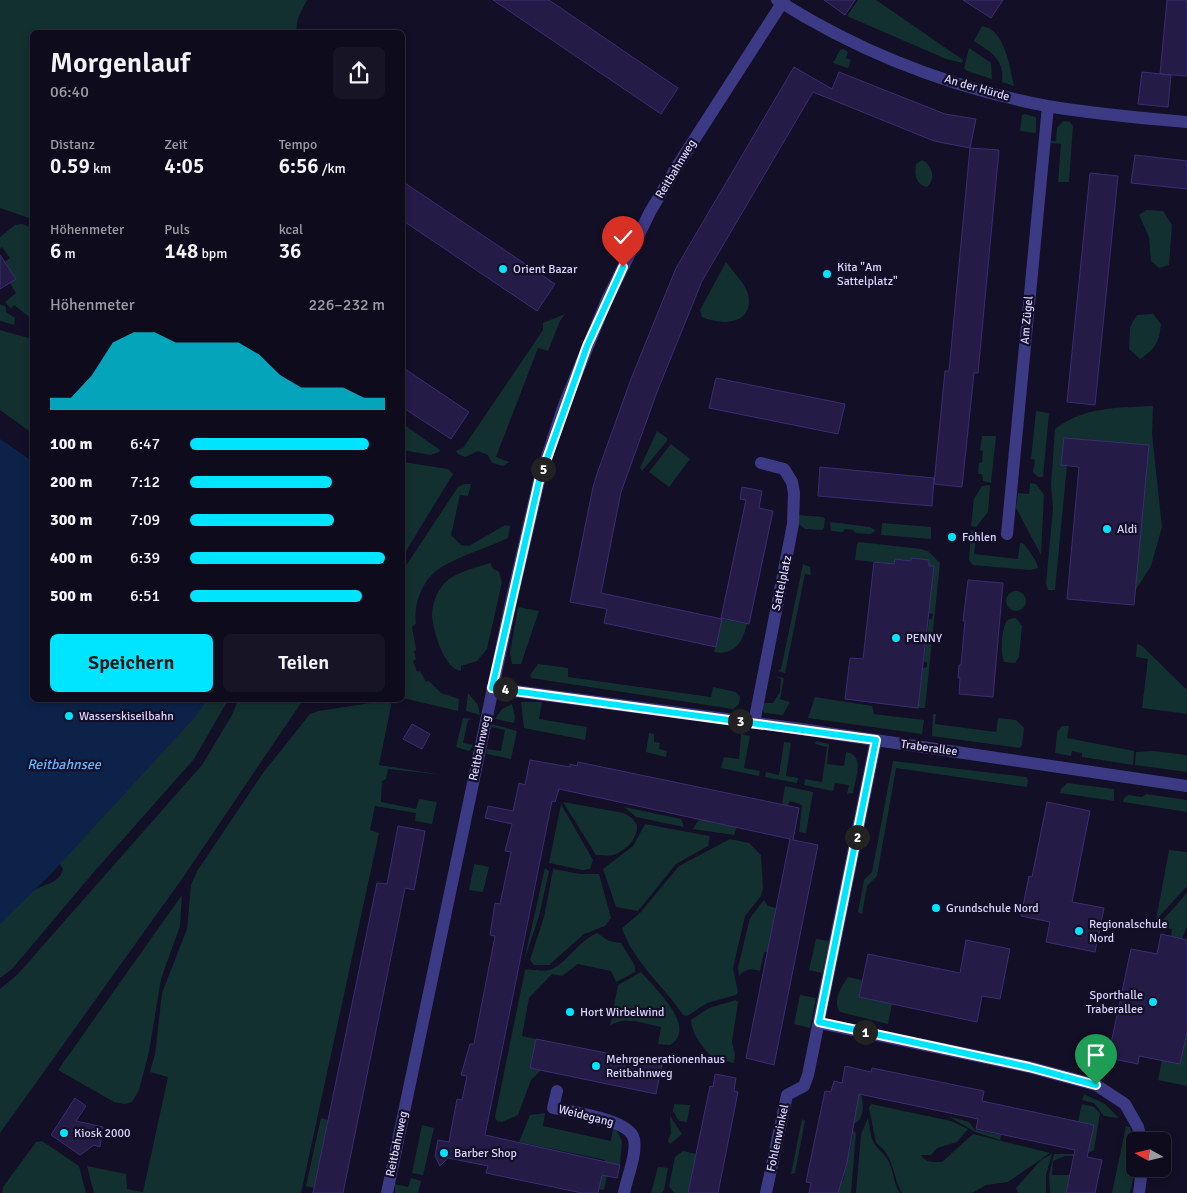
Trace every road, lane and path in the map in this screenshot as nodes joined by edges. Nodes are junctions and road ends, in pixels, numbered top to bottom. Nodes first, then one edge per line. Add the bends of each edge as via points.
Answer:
1 (781, 1) edge
2 (1048, 106) junction
3 (1187, 122) edge
4 (761, 463) dead end
5 (1007, 534) dead end
6 (492, 688) junction
7 (754, 723) junction
8 (876, 740) junction
9 (1187, 786) edge
10 (819, 1022) junction
11 (557, 1091) dead end
12 (1139, 1132) edge
13 (1141, 1178) edge
14 (386, 1193) edge
15 (624, 1193) edge
16 (766, 1193) edge
17 (1139, 1193) edge

1 - 2 street, An der Hürde via 842,38 910,67 960,84
1 - 6 street, Reitbahnweg via 654,205 587,346 539,481
2 - 3 street, An der Hürde
2 - 5 street, Am Zügel
4 - 7 street, Sattelplatz via 784,469 794,493 790,548
6 - 7 street, Traberallee
6 - 14 street, Reitbahnweg
7 - 8 street, Traberallee
8 - 9 street, Traberallee
8 - 10 street, Fohlenwinkel
10 - 12 street via 1045,1070 1096,1085 1124,1104
10 - 16 street, Fohlenwinkel via 804,1086 787,1095
11 - 15 street, Weidegang via 553,1108 616,1123 632,1133 634,1150
13 - 17 street

